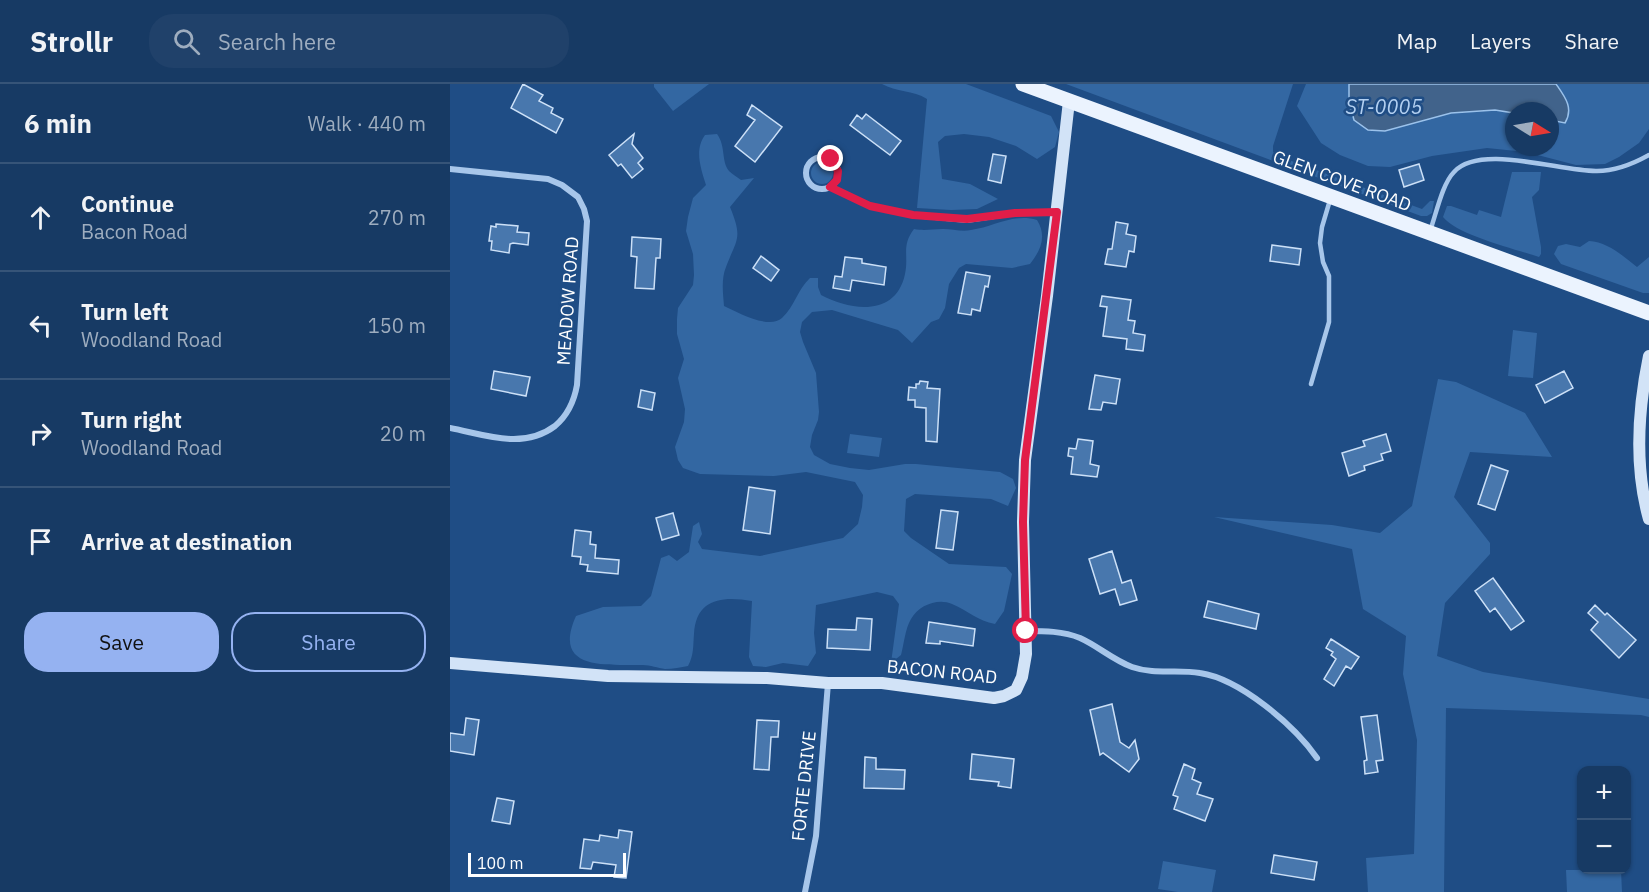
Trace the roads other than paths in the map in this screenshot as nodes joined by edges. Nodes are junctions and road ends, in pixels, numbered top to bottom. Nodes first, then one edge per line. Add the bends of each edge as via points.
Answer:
1 (1023, 84) edge
2 (1069, 101) junction
3 (1649, 155) edge
4 (450, 169) edge
5 (830, 187) junction
6 (1331, 198) junction
7 (1057, 212) junction
8 (1430, 234) junction
9 (1649, 314) edge
10 (1649, 356) edge
11 (1311, 384) dead end
12 (450, 428) edge
13 (1649, 519) edge
14 (1026, 631) junction
15 (450, 663) edge
16 (828, 682) junction
17 (1317, 758) dead end
18 (805, 892) edge

1 - 2 main road, GLEN COVE ROAD
2 - 6 main road, GLEN COVE ROAD
2 - 7 street, BACON ROAD
3 - 8 lane via 1620,168 1595,171 1516,160 1493,159 1462,165 1451,175
4 - 12 street, MEADOW ROAD via 548,179 561,185 578,197 588,235 577,385 570,408 559,423 530,439 510,440
5 - 5 street via 838,176 834,162 826,157 812,160 806,168 808,182 820,189
5 - 7 street via 870,206 913,215 967,219
6 - 8 main road, GLEN COVE ROAD
6 - 11 lane via 1320,243 1329,276 1329,322
7 - 14 street, BACON ROAD via 1025,460
8 - 9 main road, GLEN COVE ROAD
10 - 13 street via 1639,424 1641,478
14 - 16 street, BACON ROAD via 1022,677 1016,690 1004,696 986,698 882,683
14 - 17 street via 1059,632 1080,638 1132,668 1157,673 1200,673 1223,680 1292,728
15 - 16 street, BACON ROAD via 608,676
16 - 18 street, FORTE DRIVE via 816,836

